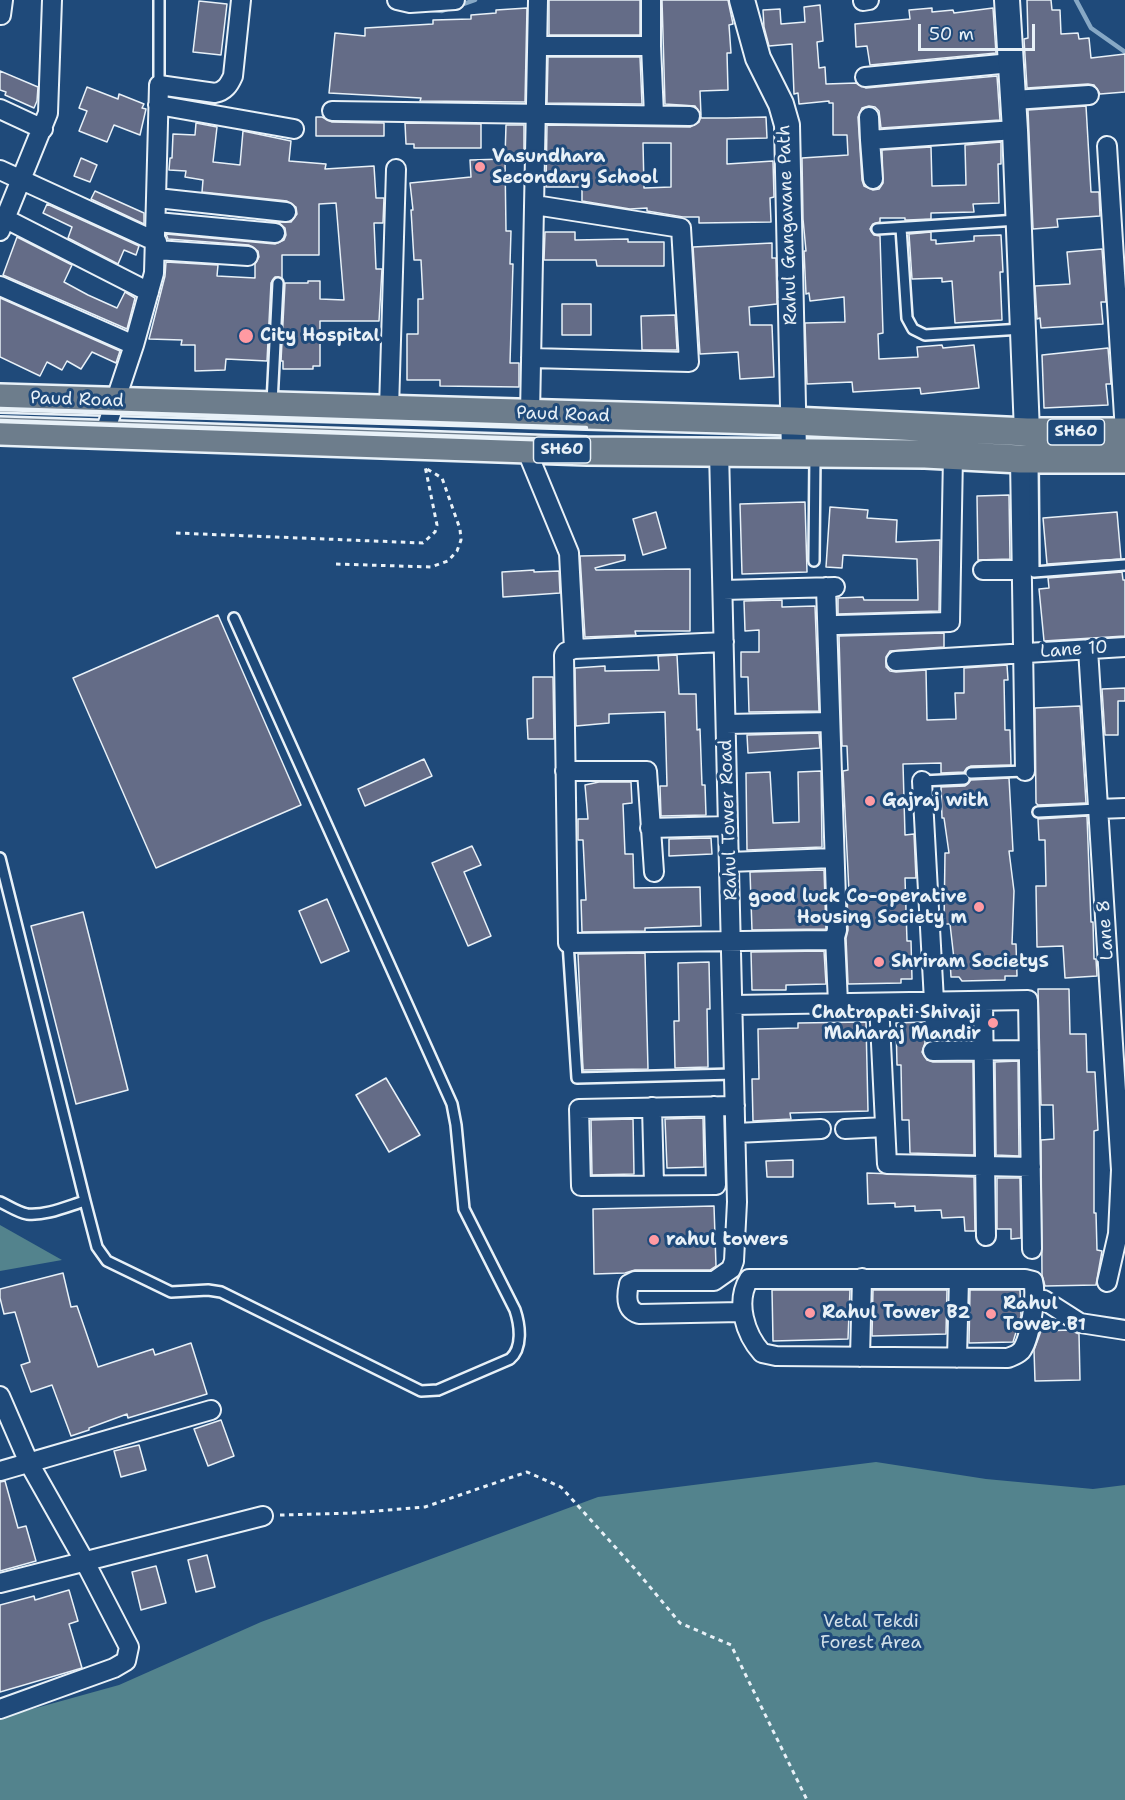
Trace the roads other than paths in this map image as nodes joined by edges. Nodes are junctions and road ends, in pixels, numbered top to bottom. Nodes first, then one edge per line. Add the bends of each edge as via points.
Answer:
1 (52, 0) edge
2 (159, 0) edge
3 (241, 0) edge
4 (454, 0) edge
5 (538, 0) edge
6 (651, 0) edge
7 (742, 0) edge
8 (869, 0) edge
9 (1007, 0) edge
10 (863, 1) edge
11 (403, 2) edge
12 (538, 46) junction
13 (651, 46) junction
14 (1011, 63) junction
15 (865, 77) dead end
16 (159, 85) junction
17 (1089, 95) dead end
18 (1014, 100) junction
19 (158, 105) junction
20 (0, 109) edge
21 (332, 111) dead end
22 (537, 113) junction
23 (654, 115) junction
24 (690, 116) dead end
25 (869, 117) dead end
26 (43, 129) junction
27 (294, 129) dead end
28 (1016, 130) junction
29 (870, 140) junction
30 (1107, 146) dead end
31 (396, 169) dead end
32 (0, 170) edge
33 (873, 179) dead end
34 (22, 180) junction
35 (157, 198) junction
36 (535, 205) junction
37 (286, 213) dead end
38 (1019, 220) junction
39 (2, 222) edge
40 (157, 222) junction
41 (901, 228) junction
42 (877, 229) dead end
43 (275, 233) dead end
44 (156, 246) junction
45 (248, 256) dead end
46 (278, 283) dead end
47 (0, 286) edge
48 (149, 292) junction
49 (1024, 329) junction
50 (134, 345) junction
51 (531, 358) junction
52 (0, 398) edge
53 (114, 401) junction
54 (271, 405) junction
55 (389, 409) junction
56 (530, 414) junction
57 (793, 421) junction
58 (0, 431) edge
59 (1027, 432) junction
60 (1125, 432) edge
61 (104, 435) junction
62 (526, 449) junction
63 (719, 451) junction
64 (804, 453) junction
65 (952, 455) junction
66 (1026, 459) junction
67 (1125, 459) edge
68 (1125, 468) edge
69 (814, 561) dead end
70 (1125, 566) edge
71 (984, 570) dead end
72 (1022, 570) junction
73 (723, 590) junction
74 (234, 618) dead end
75 (837, 625) dead end
76 (724, 642) junction
77 (1125, 646) edge
78 (574, 649) junction
79 (1088, 649) junction
80 (1023, 654) junction
81 (896, 661) dead end
82 (830, 722) junction
83 (726, 724) junction
84 (565, 771) junction
85 (1025, 771) joint
86 (922, 781) joint
87 (1125, 808) edge
88 (1098, 809) junction
89 (1038, 812) dead end
90 (729, 826) junction
91 (650, 828) junction
92 (0, 858) edge
93 (834, 858) junction
94 (729, 861) junction
95 (654, 872) dead end
96 (835, 936) junction
97 (732, 940) junction
98 (568, 943) junction
99 (934, 1001) junction
100 (983, 1001) junction
101 (838, 1003) junction
102 (879, 1003) junction
103 (733, 1005) junction
104 (983, 1050) junction
105 (1029, 1050) junction
106 (933, 1051) dead end
107 (734, 1074) junction
108 (714, 1106) junction
109 (735, 1106) junction
110 (652, 1107) junction
111 (885, 1127) junction
112 (845, 1129) dead end
113 (821, 1130) dead end
114 (736, 1133) junction
115 (984, 1166) junction
116 (1031, 1167) junction
117 (1123, 1170) edge
118 (654, 1185) junction
119 (86, 1201) junction
120 (0, 1202) edge
121 (986, 1236) dead end
122 (1032, 1250) dead end
123 (862, 1278) junction
124 (959, 1279) junction
125 (1107, 1282) dead end
126 (1044, 1300) dead end
127 (741, 1312) junction
128 (1125, 1330) edge
129 (860, 1357) junction
130 (957, 1358) junction
131 (0, 1396) edge
132 (211, 1410) dead end
133 (29, 1463) junction
134 (0, 1471) edge
135 (263, 1516) road end
136 (85, 1562) junction
137 (0, 1583) edge
138 (0, 1708) edge

1 - 26 street via 48,113
2 - 16 lane
3 - 16 street via 229,84 215,93
4 - 11 street
5 - 12 street
6 - 13 street
7 - 57 street, Rahul Gangavane Path via 758,58 787,125
8 - 10 street
9 - 14 street
12 - 13 street
12 - 22 street
13 - 23 street
14 - 15 street
14 - 18 street
16 - 19 street
17 - 18 street
18 - 28 street
19 - 27 street
19 - 35 street
20 - 26 street
21 - 22 street
22 - 23 street
22 - 36 street
23 - 24 street
25 - 29 street
26 - 34 street
28 - 29 street
28 - 38 street
29 - 33 street
30 - 60 street
31 - 55 street
32 - 34 street
34 - 39 street
34 - 44 street
35 - 37 street
35 - 40 street
36 - 51 street
36 - 51 street via 681,228 689,362
38 - 41 lane
38 - 49 street
39 - 48 street
40 - 43 street
40 - 44 street
41 - 42 lane
41 - 49 lane via 907,318 913,329 925,335
44 - 45 street
44 - 48 street
46 - 54 lane
47 - 50 street
48 - 50 street
49 - 59 street
50 - 53 street
51 - 56 street
52 - 53 main road, Paud Road / SH60
53 - 54 main road, Paud Road / SH60
53 - 61 street
54 - 55 main road, Paud Road / SH60
55 - 56 main road, Paud Road / SH60
56 - 57 main road, Paud Road / SH60
57 - 59 main road, Paud Road / SH60
57 - 64 street, Rahul Gangavane Path
58 - 61 main road, Paud Road / SH60
59 - 60 main road, Paud Road / SH60
61 - 62 main road, Paud Road / SH60
62 - 63 main road, Paud Road / SH60
62 - 78 street via 569,553
63 - 64 main road, Paud Road / SH60
63 - 73 street, Rahul Tower Road
64 - 65 main road, Paud Road / SH60
64 - 69 lane
65 - 66 main road, Paud Road / SH60
65 - 75 street via 950,622
66 - 67 main road, Paud Road / SH60
66 - 70 lane via 1034,572
66 - 72 street
67 - 68 lane
71 - 72 street
72 - 80 street
73 - 76 street, Rahul Tower Road
73 - 82 street via 831,587
74 - 119 lane via 452,1104 464,1209 515,1310 519,1323 517,1351 510,1359 438,1390 421,1391 221,1292 171,1293 107,1261 97,1247
76 - 78 street
76 - 83 street, Rahul Tower Road
77 - 79 street, Lane 10
78 - 84 street via 563,658
79 - 80 street, Lane 10
79 - 88 street, Lane 8
80 - 81 street, Lane 10
80 - 85 street
82 - 83 street
82 - 93 street
83 - 90 street, Rahul Tower Road
84 - 91 street via 646,771
84 - 98 street
85 - 86 lane
86 - 99 street
87 - 88 street
88 - 89 lane
88 - 117 street, Lane 8
90 - 91 street
90 - 94 street, Rahul Tower Road
91 - 95 street
92 - 119 lane
93 - 94 street
93 - 96 street
94 - 97 street, Rahul Tower Road
96 - 97 street via 829,940
96 - 101 street
97 - 98 street
97 - 103 street, Rahul Tower Road
98 - 107 lane via 577,1077
99 - 100 street
99 - 102 street
100 - 104 street
100 - 105 street via 1028,1000
101 - 102 street
101 - 103 street
102 - 111 street
103 - 107 street, Rahul Tower Road
104 - 105 street
104 - 106 street
104 - 115 street
105 - 116 street
107 - 109 street, Rahul Tower Road
108 - 109 street
108 - 110 street
108 - 118 street via 716,1185
109 - 114 street, Rahul Tower Road
110 - 118 street
110 - 118 street via 579,1109 581,1186
111 - 112 street
111 - 115 street via 887,1164
113 - 114 street
114 - 127 street, Rahul Tower Road via 737,1188 731,1269 714,1281 635,1281 627,1290 628,1307 639,1314
115 - 116 street
115 - 121 street
116 - 122 street
117 - 125 street, Lane 8 via 1118,1234
119 - 120 lane via 27,1214
123 - 124 street
123 - 127 street via 749,1279
123 - 129 street
124 - 130 street
124 - 130 street via 1025,1279 1033,1281 1036,1291 1025,1345 1019,1354 1008,1358
126 - 128 street via 1080,1323
127 - 129 street via 753,1344 762,1353
129 - 130 street
131 - 133 street
132 - 133 street
133 - 134 street
133 - 136 street
135 - 136 street
136 - 137 street
136 - 138 street via 129,1647 126,1660 114,1668

